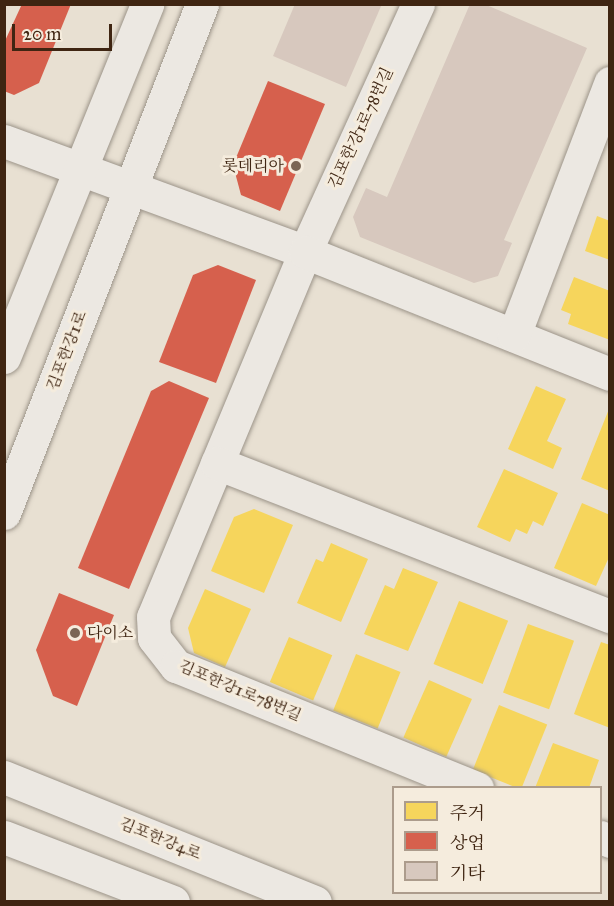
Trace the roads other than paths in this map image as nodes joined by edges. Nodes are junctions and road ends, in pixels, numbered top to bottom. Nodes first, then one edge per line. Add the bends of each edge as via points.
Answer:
1 (147, 4) edge
2 (202, 4) edge
3 (418, 4) edge
4 (609, 83) edge
5 (4, 141) edge
6 (79, 172) junction
7 (129, 188) junction
8 (304, 252) junction
9 (514, 335) junction
10 (4, 357) edge
11 (609, 374) edge
12 (217, 463) junction
13 (4, 513) edge
14 (609, 616) edge
15 (4, 777) edge
16 (472, 786) edge
17 (4, 837) edge
18 (173, 902) edge
19 (315, 902) edge

1 - 6 street
2 - 7 street, 김포한강1로
3 - 8 street, 김포한강1로78번길
4 - 9 street
5 - 6 street
6 - 7 street
6 - 10 street
7 - 8 street
7 - 13 street, 김포한강1로
8 - 9 street
8 - 12 street, 김포한강1로78번길
9 - 11 street
12 - 14 street
12 - 16 street, 김포한강1로78번길 via 153,617 161,653 176,666
15 - 19 street, 김포한강4로
17 - 18 street

